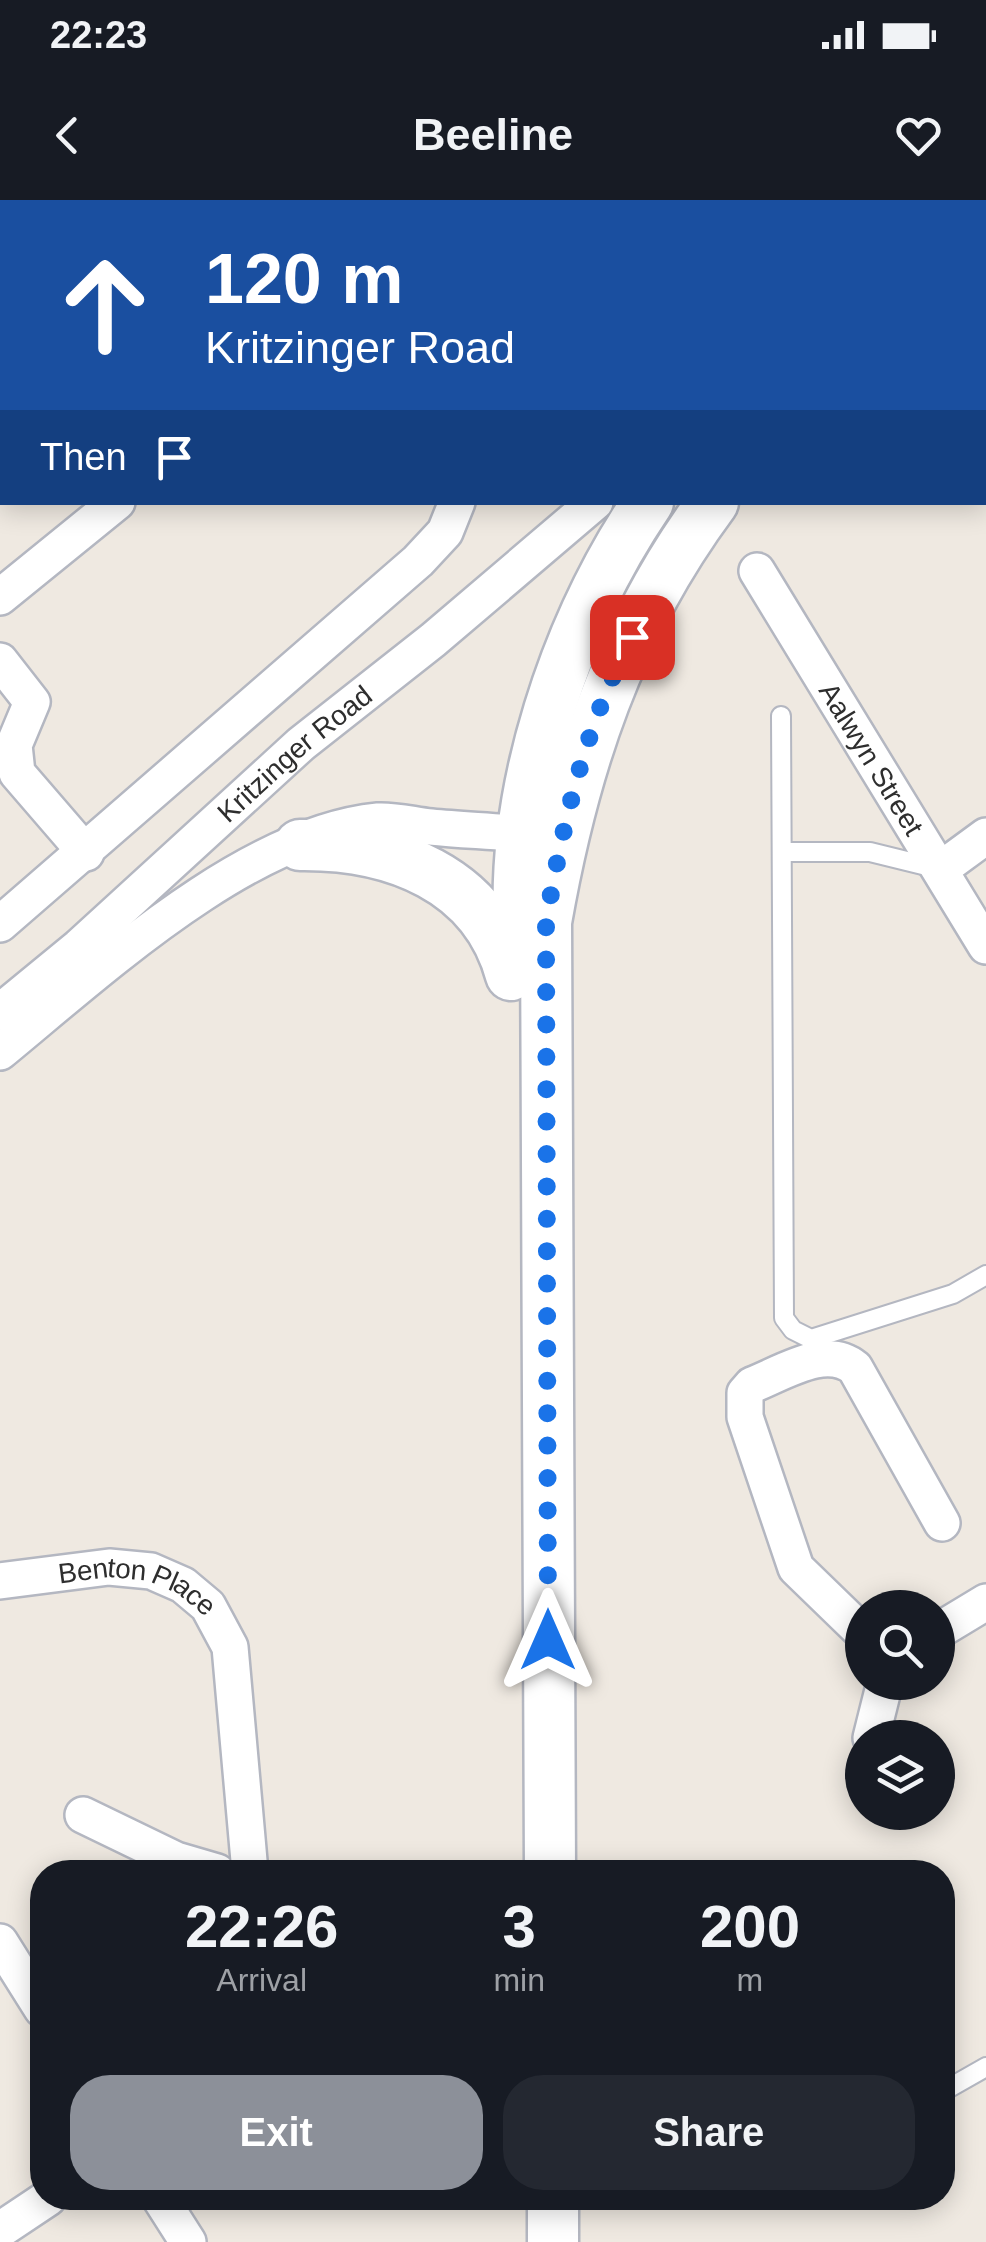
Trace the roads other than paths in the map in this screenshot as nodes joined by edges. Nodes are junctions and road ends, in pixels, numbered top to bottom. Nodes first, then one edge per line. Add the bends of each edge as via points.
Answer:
1 (113, 505) edge
2 (456, 505) edge
3 (591, 505) edge
4 (646, 505) edge
5 (711, 505) edge
6 (757, 571) dead end
7 (0, 597) edge
8 (0, 661) edge
9 (781, 716) dead end
10 (577, 780) junction
11 (522, 834) junction
12 (986, 836) edge
13 (300, 845) junction
14 (783, 852) junction
15 (86, 853) junction
16 (942, 870) junction
17 (0, 924) edge
18 (986, 946) edge
19 (0, 1012) edge
20 (535, 1026) junction
21 (0, 1052) edge
22 (986, 1275) edge
23 (942, 1523) dead end
24 (0, 1580) edge
25 (986, 1602) edge
26 (845, 1616) edge
27 (955, 1621) edge
28 (83, 1815) dead end
29 (176, 1860) edge
30 (249, 1860) edge
31 (530, 1860) edge
32 (550, 1860) edge
33 (0, 1942) edge
34 (30, 1991) edge
35 (986, 2067) edge
36 (955, 2085) edge
37 (30, 2210) edge
38 (168, 2210) edge
39 (530, 2210) edge
40 (552, 2210) edge
41 (0, 2230) edge
42 (188, 2242) edge
43 (530, 2242) edge
44 (553, 2242) edge

1 - 7 street
2 - 15 street via 446,532 418,561
3 - 19 street, Kritzinger Road via 300,744
4 - 11 main road via 570,646
5 - 10 main road via 606,687
6 - 16 street, Aalwyn Street
8 - 15 street via 32,702 14,745 17,773
9 - 14 lane
10 - 11 street
10 - 20 main road via 546,922
11 - 13 street, Kritzinger Road via 383,820 343,826
11 - 20 main road via 518,908
12 - 16 street
13 - 20 main road via 379,851 468,899 497,936
13 - 21 street, Kritzinger Road via 221,880
14 - 16 lane via 870,852
14 - 22 lane via 784,1318 811,1338 953,1294
15 - 17 street
16 - 18 street, Aalwyn Street
20 - 31 main road
20 - 32 main road
23 - 26 street via 855,1368 842,1358 824,1358 752,1386 745,1393 745,1417 796,1568
24 - 30 street, Benton Place via 151,1570 208,1606 230,1647
25 - 27 street
28 - 29 street
33 - 34 street
35 - 36 lane
37 - 41 street
38 - 42 street
39 - 43 main road
40 - 44 main road

